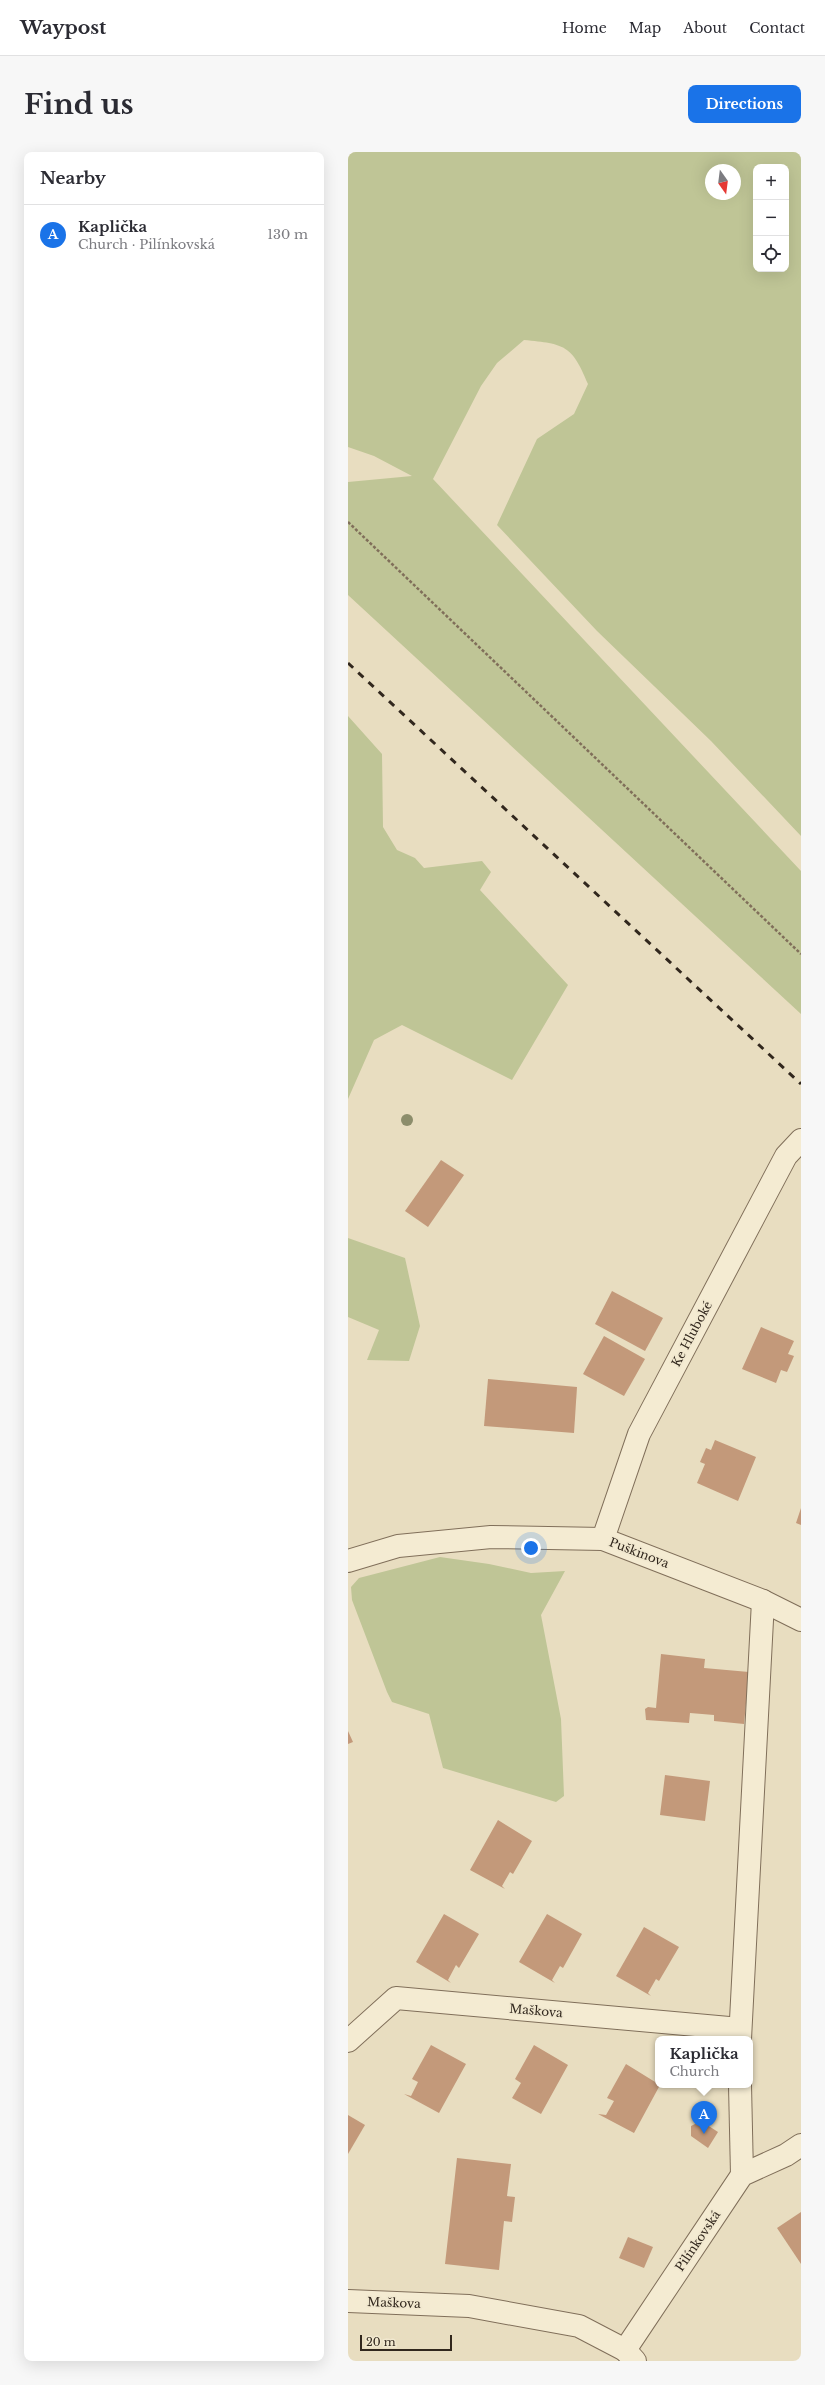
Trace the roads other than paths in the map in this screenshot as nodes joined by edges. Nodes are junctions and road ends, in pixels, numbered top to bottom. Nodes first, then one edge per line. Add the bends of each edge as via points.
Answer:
1 (801, 1140) edge
2 (603, 1539) junction
3 (348, 1561) edge
4 (763, 1601) junction
5 (801, 1620) edge
6 (740, 2034) edge
7 (348, 2041) edge
8 (740, 2088) edge
9 (801, 2145) edge
10 (742, 2175) junction
11 (348, 2301) edge
12 (630, 2356) edge

1 - 2 street, Ke Hluboké via 786,1156 639,1434
2 - 3 street, Puškinova via 491,1537 398,1546
2 - 4 street, Puškinova
4 - 5 street, Puškinova
4 - 6 street
6 - 7 street, Maškova via 396,1998
8 - 10 street
9 - 10 street via 786,2155
10 - 12 street, Pilínkovská
11 - 12 street, Maškova via 469,2306 580,2326

